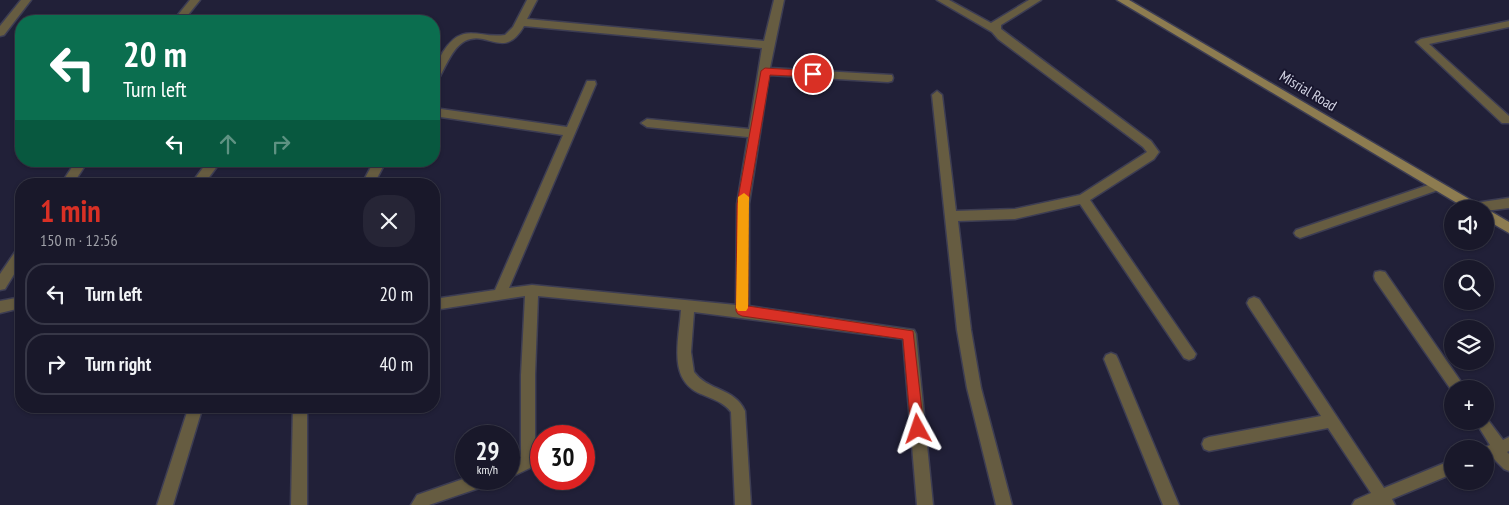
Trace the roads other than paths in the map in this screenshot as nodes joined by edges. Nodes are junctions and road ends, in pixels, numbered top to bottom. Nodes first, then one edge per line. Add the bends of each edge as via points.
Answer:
1 (26, 0) edge
2 (195, 0) edge
3 (532, 0) edge
4 (779, 0) edge
5 (942, 0) edge
6 (1036, 0) edge
7 (1122, 0) edge
8 (183, 15) edge
9 (520, 22) junction
10 (1509, 24) edge
11 (15, 25) edge
12 (2, 28) edge
13 (996, 30) junction
14 (768, 45) junction
15 (440, 68) edge
16 (765, 71) junction
17 (888, 78) dead end
18 (591, 84) dead end
19 (937, 95) dead end
20 (440, 113) edge
21 (1506, 120) dead end
22 (647, 123) dead end
23 (571, 132) junction
24 (754, 134) junction
25 (78, 167) edge
26 (210, 167) edge
27 (71, 178) edge
28 (202, 178) edge
29 (1437, 186) junction
30 (1083, 199) junction
31 (1462, 200) edge
32 (1509, 203) edge
33 (1494, 206) edge
34 (952, 216) junction
35 (1494, 219) edge
36 (1509, 228) edge
37 (1300, 233) dead end
38 (15, 262) edge
39 (1380, 276) dead end
40 (0, 285) edge
41 (532, 290) junction
42 (500, 294) junction
43 (1254, 302) dead end
44 (440, 303) edge
45 (15, 304) edge
46 (0, 306) edge
47 (688, 306) junction
48 (742, 311) junction
49 (1189, 354) dead end
50 (1110, 359) dead end
51 (1453, 380) edge
52 (194, 413) edge
53 (300, 413) edge
54 (1332, 421) junction
55 (1487, 430) edge
56 (1209, 444) dead end
57 (1497, 449) edge
58 (1509, 464) edge
59 (520, 466) edge
60 (1444, 471) edge
61 (455, 489) edge
62 (1384, 500) edge
63 (165, 505) edge
64 (299, 505) edge
65 (419, 505) edge
66 (743, 505) edge
67 (924, 505) edge
68 (1004, 505) edge
69 (1171, 505) edge
70 (1360, 505) edge

1 - 12 street
2 - 8 street
3 - 9 street
4 - 14 street
5 - 13 street
6 - 13 street via 996,24
7 - 29 main road, Misrial Road
9 - 14 street
9 - 15 street via 513,34 506,38 470,35 462,38
10 - 21 street via 1421,42
11 - 12 street
13 - 30 street via 1151,148 1150,156
14 - 16 street
16 - 17 street
16 - 24 street
18 - 23 street
19 - 34 street
20 - 23 street
22 - 24 street
23 - 42 street
24 - 48 street via 743,204
25 - 27 street
26 - 28 street
29 - 31 main road, Misrial Road
29 - 37 street
30 - 34 street via 1015,214
30 - 49 street
32 - 33 street
34 - 68 street via 964,330 974,388
35 - 36 main road, Misrial Road
38 - 40 street
39 - 51 street
41 - 42 street
41 - 47 street
41 - 59 street via 528,454 525,464
42 - 44 street
43 - 54 street
45 - 46 street
47 - 48 street
47 - 66 street via 685,364 688,376 697,385 733,401 738,411
48 - 67 street via 909,334
50 - 69 street
52 - 63 street
53 - 64 street
54 - 56 street
54 - 62 street
55 - 57 street
57 - 58 street
60 - 62 street
61 - 65 street via 422,500
62 - 70 street

